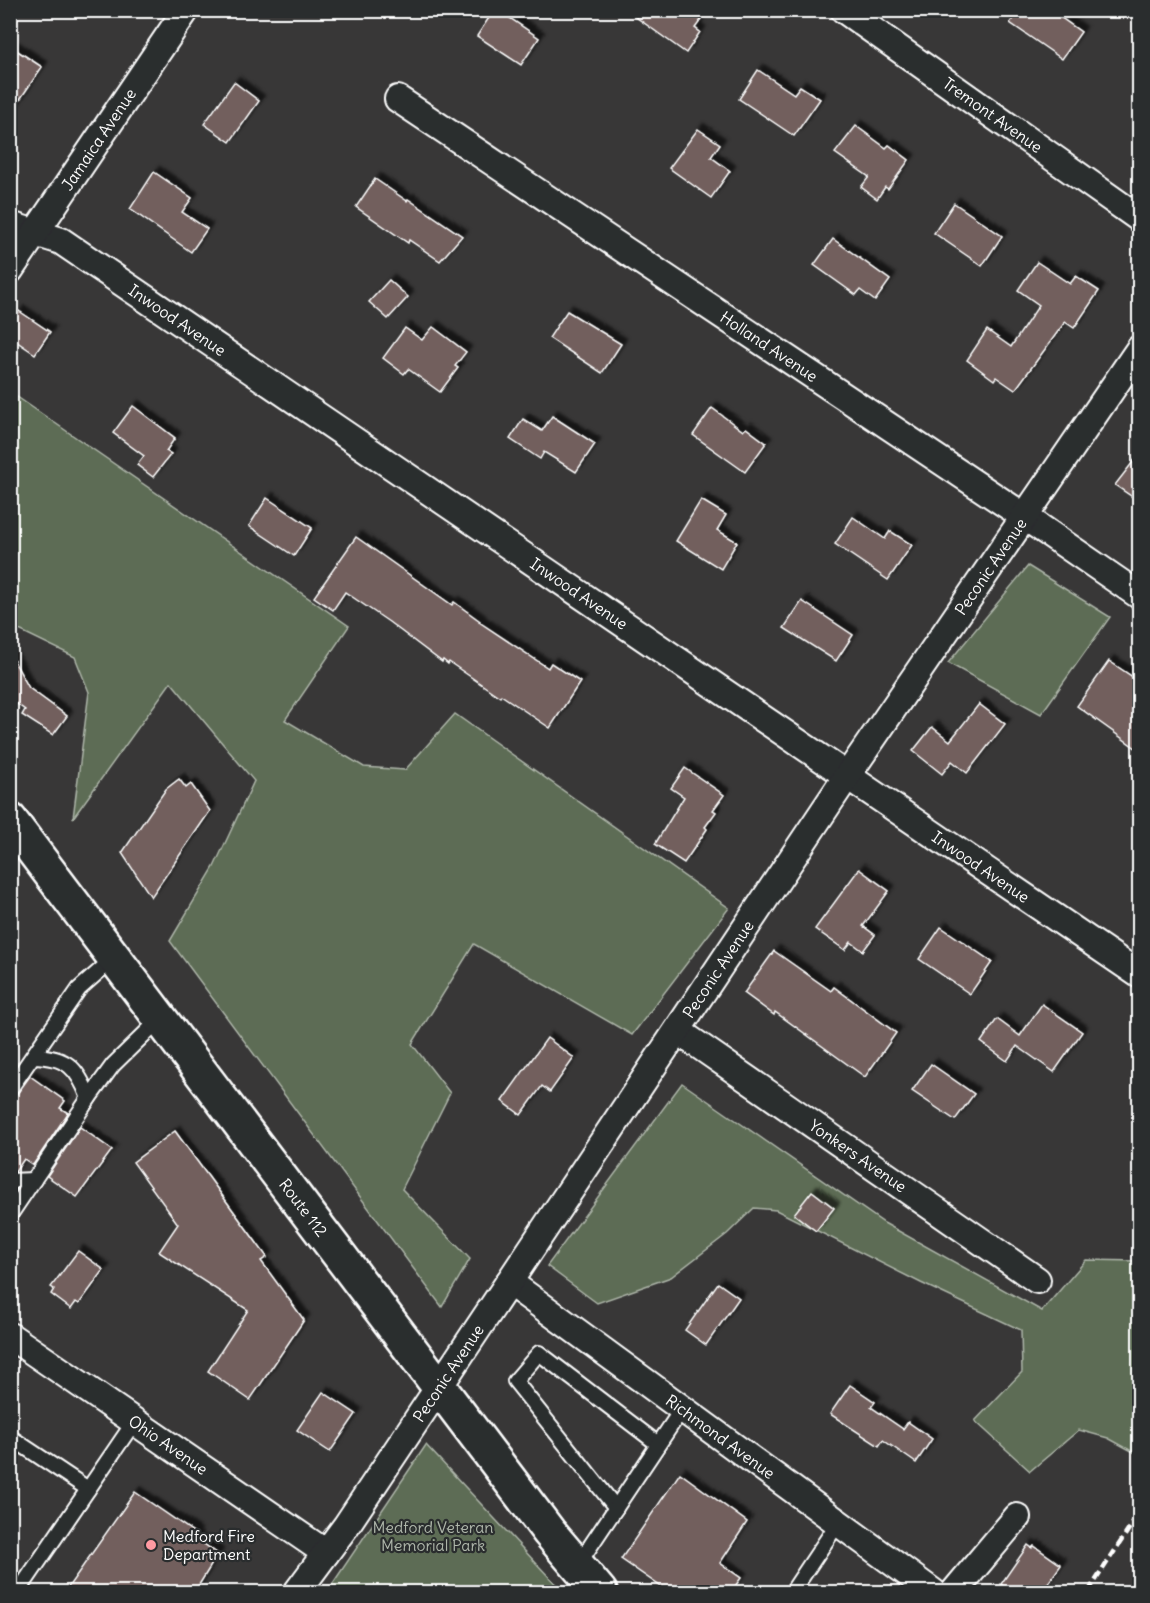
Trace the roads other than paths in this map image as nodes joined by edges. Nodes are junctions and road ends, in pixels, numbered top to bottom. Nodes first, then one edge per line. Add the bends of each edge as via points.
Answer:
1 (186, 10) edge
2 (844, 10) edge
3 (398, 99) dead end
4 (1140, 219) edge
5 (10, 225) edge
6 (35, 234) junction
7 (10, 270) edge
8 (1140, 348) edge
9 (1025, 517) junction
10 (1140, 596) edge
11 (848, 776) junction
12 (10, 820) edge
13 (114, 958) junction
14 (1140, 975) edge
15 (161, 1018) junction
16 (678, 1031) junction
17 (33, 1056) junction
18 (10, 1089) edge
19 (89, 1098) junction
20 (34, 1180) junction
21 (10, 1181) edge
22 (10, 1215) edge
23 (1036, 1280) dead end
24 (509, 1282) junction
25 (10, 1336) edge
26 (440, 1387) junction
27 (682, 1409) junction
28 (134, 1422) junction
29 (10, 1437) edge
30 (658, 1444) junction
31 (88, 1489) junction
32 (616, 1508) junction
33 (1017, 1517) dead end
34 (838, 1523) junction
35 (326, 1553) junction
36 (578, 1566) junction
37 (796, 1591) edge
38 (18, 1593) edge
39 (297, 1593) edge
40 (600, 1593) edge
41 (933, 1593) edge
42 (954, 1593) edge

1 - 6 street, Jamaica Avenue
2 - 4 street, Tremont Avenue
3 - 9 street, Holland Avenue
5 - 6 street, Inwood Avenue
6 - 7 street, Jamaica Avenue
6 - 11 street, Inwood Avenue via 71,247
8 - 9 street, Peconic Avenue
9 - 10 street, Holland Avenue
9 - 11 street, Peconic Avenue
11 - 14 street, Inwood Avenue
11 - 16 street, Peconic Avenue
12 - 13 main road, Route 112
13 - 15 main road, Route 112
13 - 17 lane via 79,989
15 - 19 lane via 113,1065
15 - 26 main road, Route 112
16 - 23 street, Yonkers Avenue
16 - 24 street, Peconic Avenue
17 - 18 lane
17 - 19 lane via 47,1056 71,1066
19 - 20 lane
20 - 21 lane
20 - 22 lane
24 - 26 street, Peconic Avenue
24 - 27 street, Richmond Avenue
25 - 28 street, Ohio Avenue
26 - 35 street, Peconic Avenue
26 - 36 main road, Route 112
27 - 30 lane
27 - 34 street, Richmond Avenue
28 - 31 lane
28 - 35 street, Ohio Avenue
29 - 31 lane
30 - 32 lane
30 - 32 lane via 538,1353 515,1381
31 - 38 lane
32 - 36 lane
33 - 42 street
34 - 37 lane
34 - 41 street, Richmond Avenue
35 - 39 street, Peconic Avenue
36 - 40 main road, Route 112

